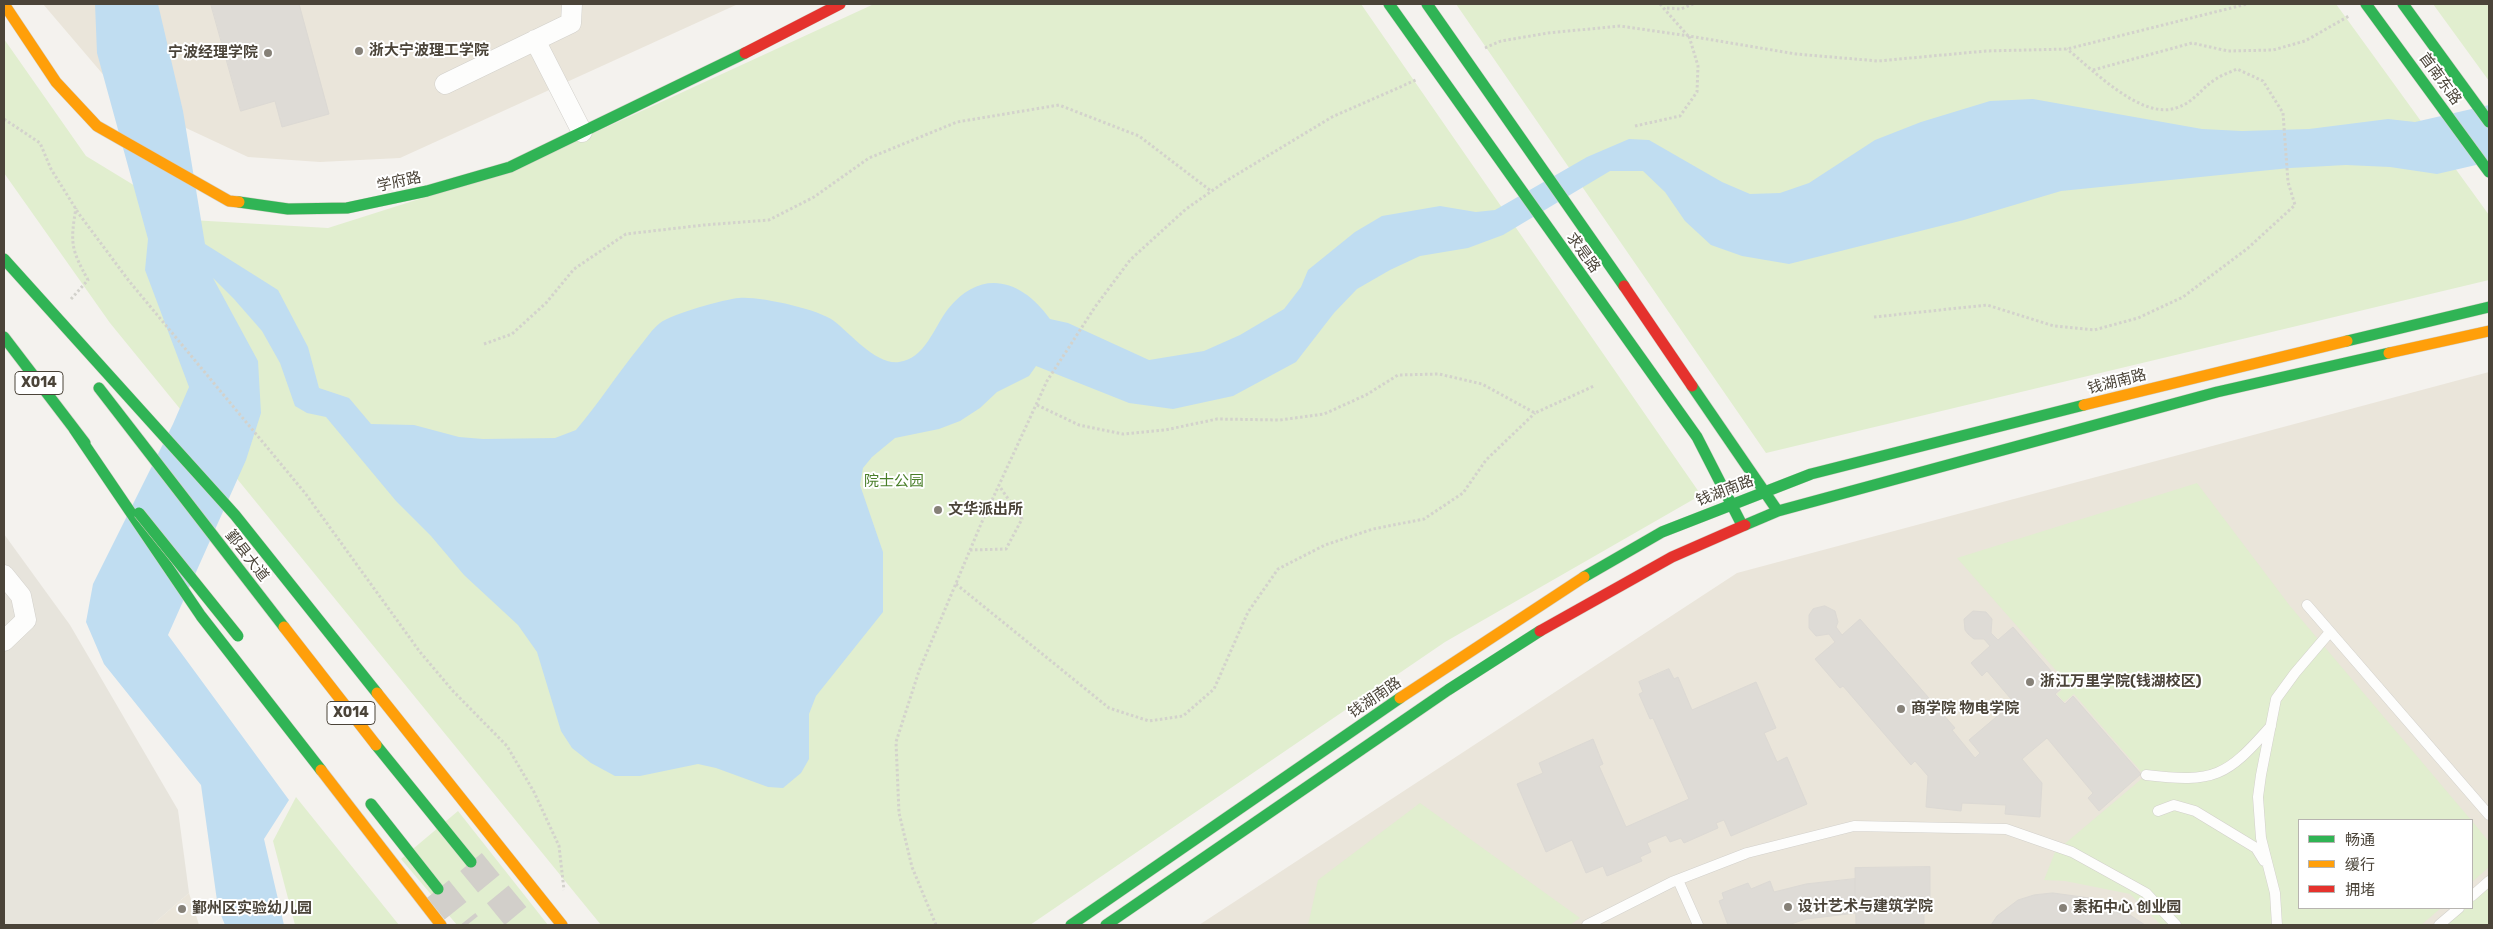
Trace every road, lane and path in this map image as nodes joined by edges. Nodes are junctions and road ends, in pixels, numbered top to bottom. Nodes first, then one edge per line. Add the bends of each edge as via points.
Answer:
1 (4, 4) edge
2 (572, 4) edge
3 (840, 4) edge
4 (1389, 4) edge
5 (1427, 4) edge
6 (1660, 4) edge
7 (1693, 4) edge
8 (2247, 4) edge
9 (2366, 4) edge
10 (2403, 4) edge
11 (1666, 8) junction
12 (2352, 14) dead end
13 (1689, 36) junction
14 (535, 40) junction
15 (2067, 49) junction
16 (1465, 57) junction
17 (1436, 70) junction
18 (2092, 70) junction
19 (445, 84) dead end
20 (4, 119) edge
21 (2489, 122) edge
22 (1635, 126) dead end
23 (582, 132) junction
24 (2487, 169) edge
25 (1211, 191) junction
26 (76, 208) junction
27 (4, 259) edge
28 (4, 264) edge
29 (2489, 307) edge
30 (55, 316) junction
31 (1874, 318) dead end
32 (2489, 331) edge
33 (4, 336) edge
34 (63, 342) dead end
35 (484, 344) dead end
36 (93, 381) dead end
37 (1594, 386) dead end
38 (1037, 405) junction
39 (1535, 413) junction
40 (74, 429) junction
41 (999, 486) junction
42 (1765, 492) junction
43 (1732, 505) junction
44 (1778, 511) junction
45 (1743, 527) junction
46 (970, 550) junction
47 (4, 575) edge
48 (956, 584) junction
49 (2306, 605) dead end
50 (2330, 632) junction
51 (241, 640) dead end
52 (4, 641) edge
53 (2272, 725) junction
54 (2146, 775) dead end
55 (365, 797) dead end
56 (2158, 811) dead end
57 (2489, 815) edge
58 (471, 862) tunnel mouth
59 (2270, 870) junction
60 (1678, 880) junction
61 (2489, 881) edge
62 (438, 889) tunnel mouth
63 (2473, 895) edge
64 (565, 896) dead end
65 (2457, 909) edge
66 (441, 925) edge
67 (562, 925) edge
68 (936, 925) edge
69 (1070, 925) edge
70 (1106, 925) edge
71 (1587, 925) edge
72 (1698, 925) edge
73 (2176, 925) edge
74 (2277, 925) edge
75 (2439, 925) edge

1 - 23 main road, 学府路 via 56,82 97,126 229,201 288,209 347,208 427,191 510,167
2 - 14 street via 571,23
3 - 23 main road, 学府路
4 - 17 main road, 求是路
5 - 16 main road, 求是路
6 - 11 path
7 - 11 path via 1681,9
8 - 15 path
9 - 24 main road, 首南东路
10 - 21 main road, 首南东路
11 - 13 path
12 - 18 path via 2305,41 2273,50 2228,51 2192,43
13 - 15 path via 1796,54 1878,61 1986,51
13 - 16 path via 1620,26 1500,41
13 - 22 path via 1698,66 1697,92 1680,116
14 - 19 street
14 - 23 street
15 - 18 path
16 - 42 main road, 求是路
17 - 25 path via 1332,117
17 - 43 main road, 求是路 via 1698,436
18 - 31 path via 2126,96 2153,108 2174,109 2196,98 2215,79 2237,69 2263,81 2283,113 2288,182 2294,205 2248,248 2183,297 2138,318 2094,330 2054,326 1987,305
20 - 26 path via 40,143 51,169
25 - 35 path via 1139,136 1059,106 957,122 869,158 814,197 769,220 626,234 574,269 546,303 512,334
25 - 38 path via 1186,209 1130,260 1088,317 1047,381
26 - 30 path via 71,236 74,253 88,280
26 - 64 path via 129,281 306,493 420,652 507,746 534,792 559,846
27 - 30 main road
28 - 34 main road
29 - 42 main road, 钱湖南路 via 1963,434 1811,474
30 - 67 main road via 235,515
32 - 44 main road via 2217,392
33 - 40 main road, X014
36 - 58 main road, 鄞县大道 / X014 via 410,789
37 - 39 path
38 - 39 path via 1079,425 1123,434 1165,430 1217,419 1280,420 1324,414 1366,395 1398,375 1439,374 1482,384
38 - 41 path
39 - 48 path via 1486,460 1463,493 1424,519 1373,529 1325,546 1278,569 1248,612 1214,689 1183,716 1149,721 1109,708
40 - 51 main road, X014, bridge
40 - 66 main road via 193,603
41 - 46 path
41 - 46 path via 1022,519 1006,549
42 - 43 main road, 钱湖南路
42 - 44 main road, 求是路
43 - 45 main road, 求是路
43 - 69 main road, 钱湖南路 via 1662,532 1562,590
44 - 45 main road
45 - 70 main road via 1672,558 1552,624 1448,690
46 - 48 path
47 - 52 street via 21,596 26,620
48 - 68 path via 919,671 896,742 899,813 912,867
49 - 50 lane
50 - 53 lane via 2276,699
50 - 57 lane
53 - 54 lane via 2248,752 2225,771 2207,777
53 - 59 lane via 2258,797 2262,838
55 - 62 main road
56 - 59 lane via 2174,805 2202,815 2256,848
59 - 74 lane
60 - 71 lane
60 - 72 lane
60 - 73 lane via 1747,853 1854,826 2006,829 2072,852 2146,894
61 - 63 lane
65 - 75 lane

